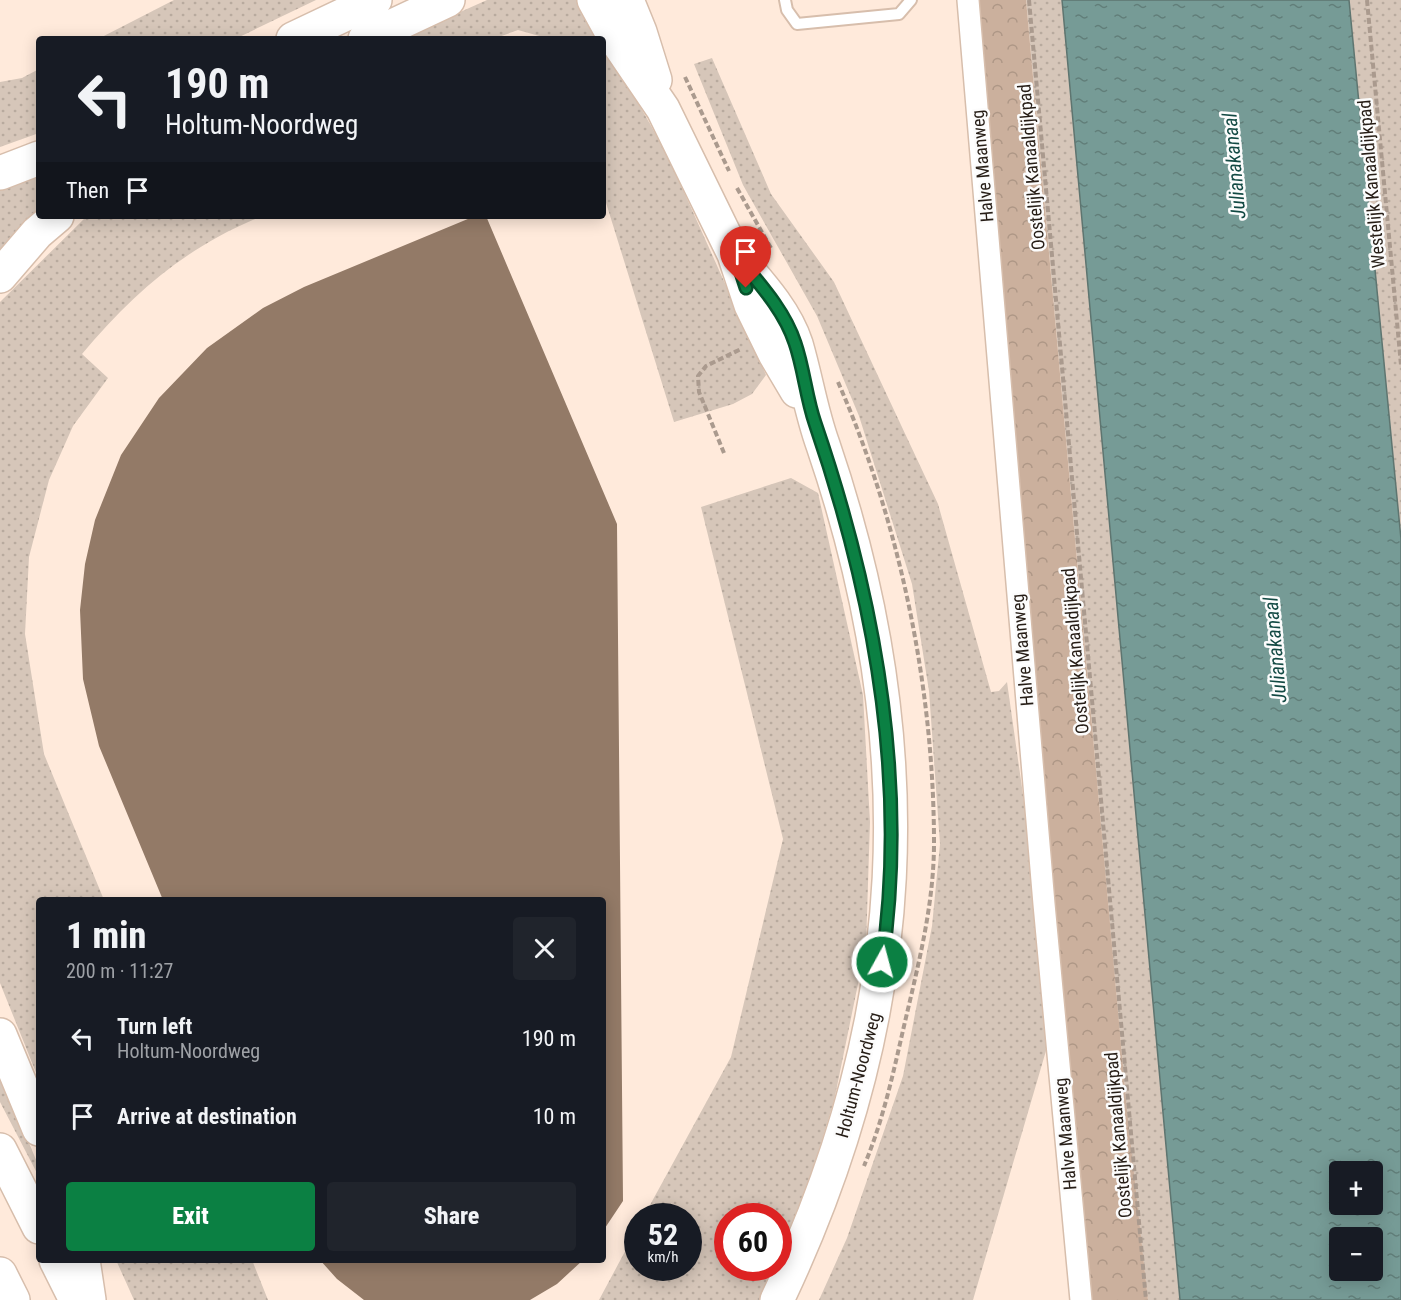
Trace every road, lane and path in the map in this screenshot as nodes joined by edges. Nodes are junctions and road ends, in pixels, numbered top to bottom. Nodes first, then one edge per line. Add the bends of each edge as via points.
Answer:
1 (375, 0) edge
2 (448, 0) edge
3 (594, 0) edge
4 (627, 0) edge
5 (785, 0) edge
6 (911, 0) edge
7 (968, 0) edge
8 (1029, 0) edge
9 (1367, 0) edge
10 (299, 36) edge
11 (371, 36) edge
12 (663, 109) junction
13 (36, 159) edge
14 (0, 173) edge
15 (53, 219) edge
16 (735, 254) junction
17 (0, 276) edge
18 (766, 337) junction
19 (1401, 365) edge
20 (812, 415) junction
21 (724, 453) dead end
22 (0, 1035) edge
23 (36, 1122) edge
24 (0, 1150) edge
25 (36, 1221) edge
26 (58, 1263) edge
27 (83, 1263) edge
28 (0, 1274) edge
29 (12, 1300) edge
30 (76, 1300) edge
31 (89, 1300) edge
32 (777, 1300) edge
33 (1081, 1300) edge
34 (1146, 1300) edge

1 - 10 main road
2 - 11 main road
3 - 12 main road, Holtum-Noordweg
4 - 12 main road, Holtum-Noordweg
5 - 6 lane via 797,24 899,14
7 - 33 street, Halve Maanweg
8 - 34 path, Oostelijk Kanaaldijkpad
9 - 19 path, Westelijk Kanaaldijkpad
12 - 16 main road, Holtum-Noordweg
13 - 14 main road
15 - 17 main road
16 - 18 main road, Holtum-Noordweg
16 - 20 main road, Holtum-Noordweg via 769,295 788,327
18 - 20 main road, Holtum-Noordweg
18 - 21 path via 706,366 698,376 699,392
20 - 32 main road, Holtum-Noordweg via 836,485 875,649 891,785 892,866 876,1005 860,1076 819,1206
22 - 23 main road
24 - 25 main road
26 - 30 main road
27 - 31 main road
28 - 29 main road

